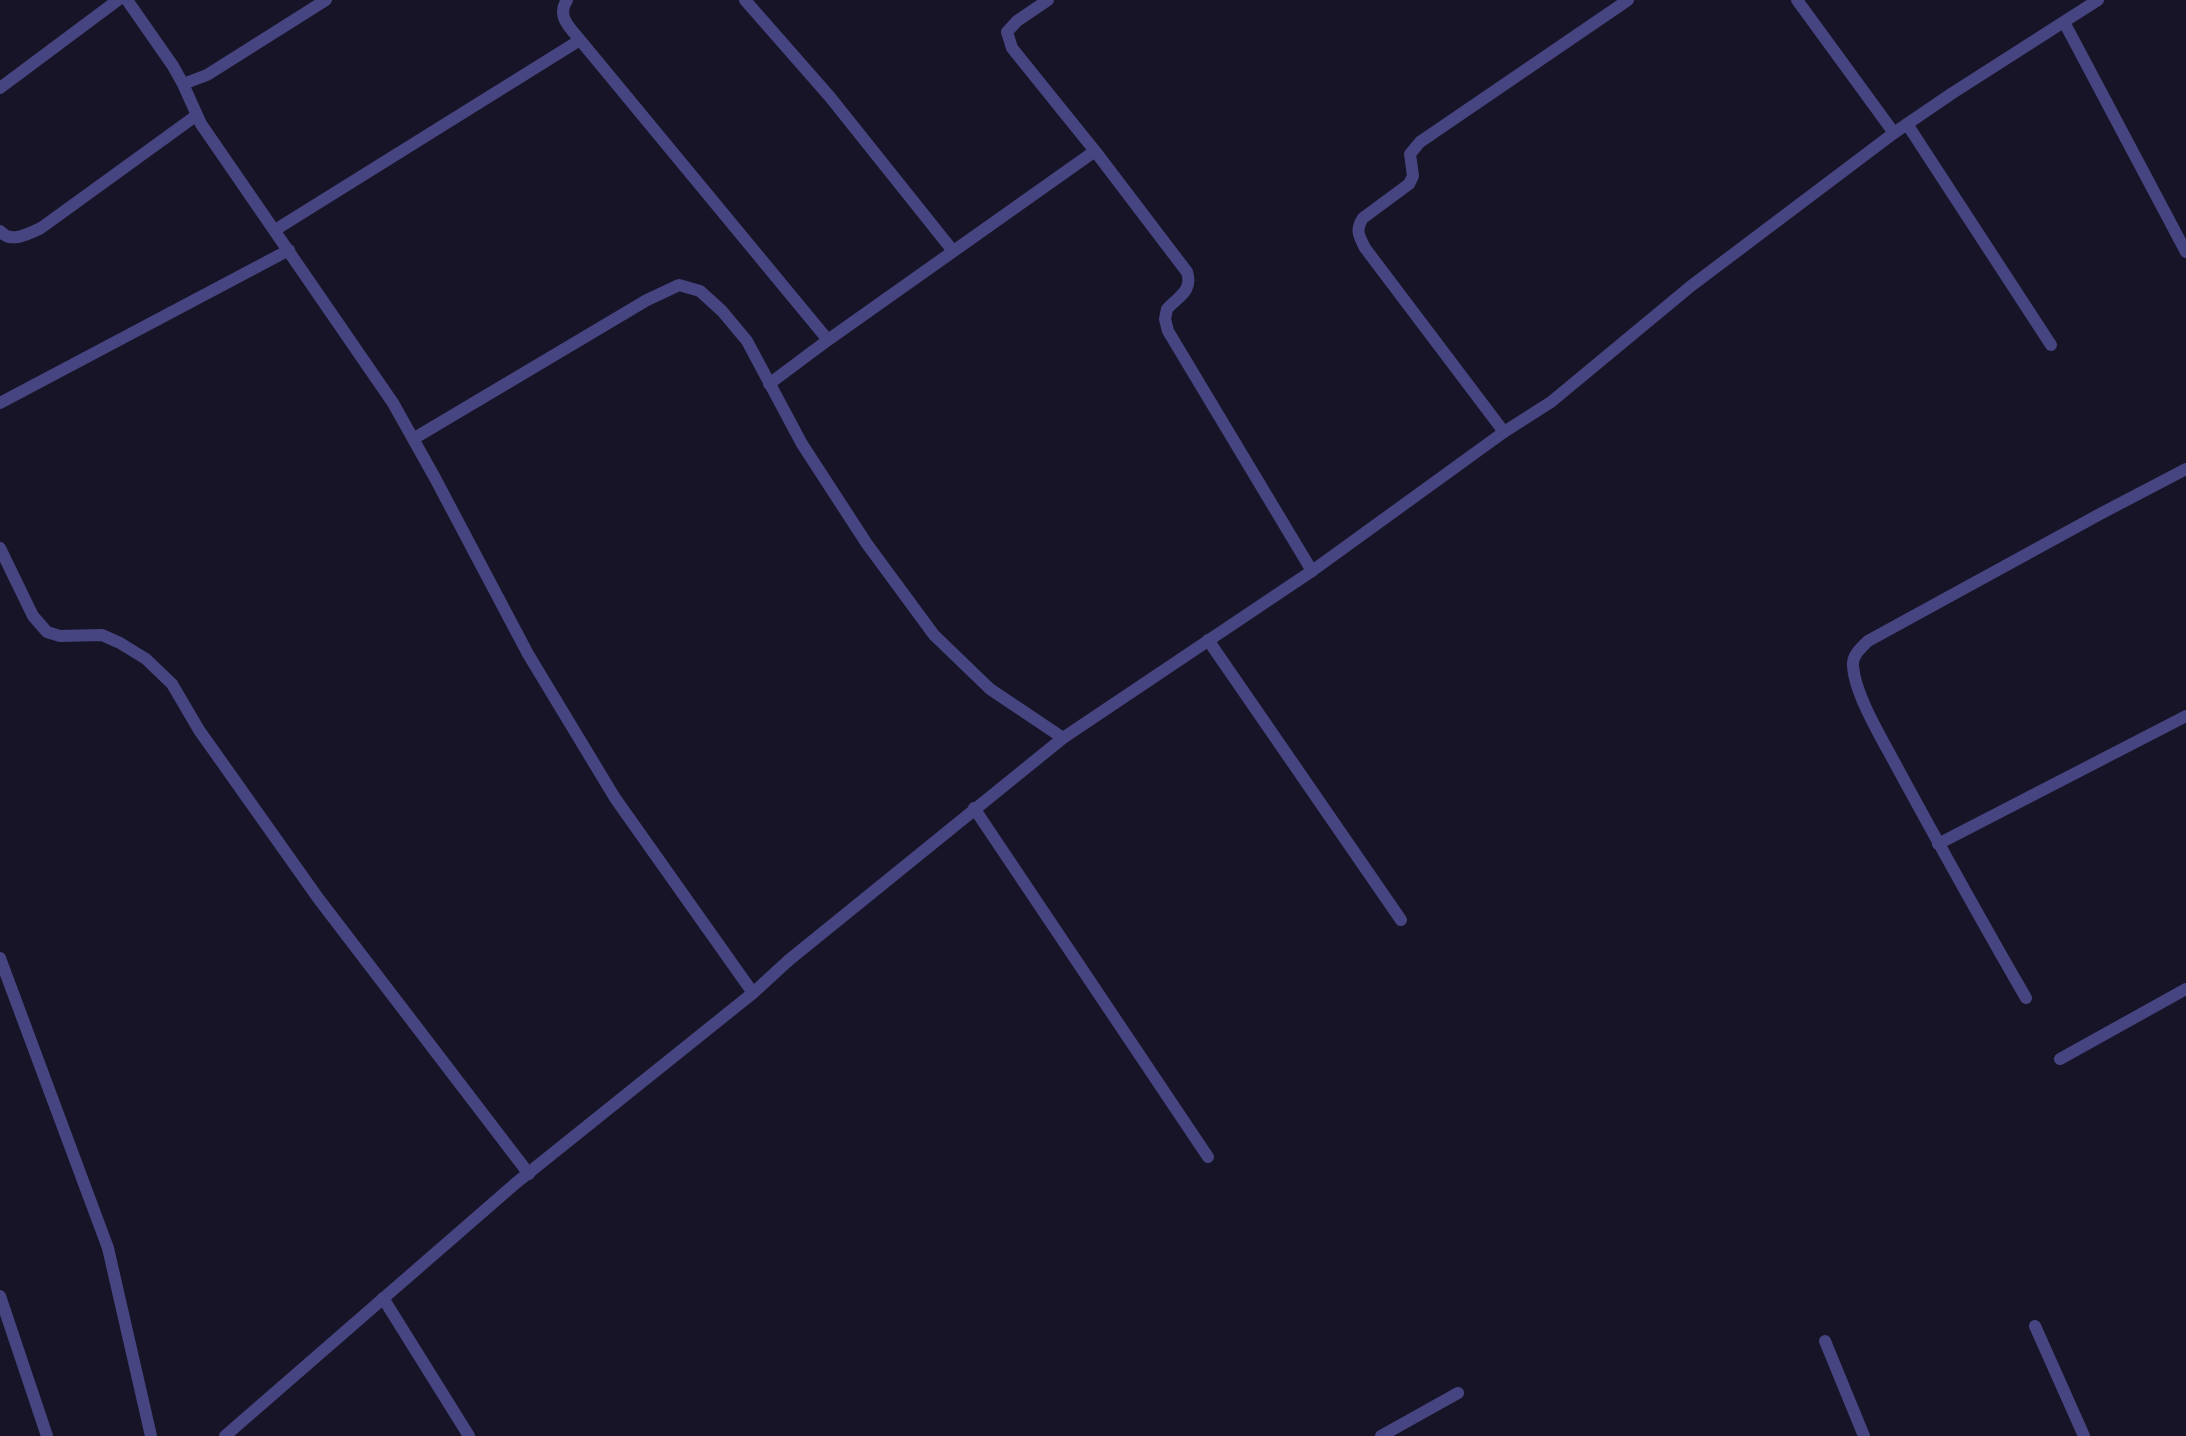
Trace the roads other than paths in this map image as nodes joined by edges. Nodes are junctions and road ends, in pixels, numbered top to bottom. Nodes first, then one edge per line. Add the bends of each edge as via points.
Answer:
1 (118, 0) edge
2 (126, 0) edge
3 (326, 0) edge
4 (567, 0) edge
5 (745, 0) edge
6 (1048, 0) edge
7 (1628, 0) edge
8 (1797, 0) edge
9 (2098, 0) edge
10 (2064, 22) junction
11 (580, 40) junction
12 (183, 84) junction
13 (0, 88) edge
14 (197, 115) junction
15 (1907, 124) junction
16 (1894, 133) junction
17 (1095, 151) junction
18 (275, 230) junction
19 (0, 231) edge
20 (289, 250) junction
21 (953, 251) junction
22 (2186, 252) edge
23 (828, 340) junction
24 (2051, 345) dead end
25 (770, 384) junction
26 (0, 403) edge
27 (1504, 432) junction
28 (413, 440) junction
29 (2186, 469) edge
30 (0, 548) edge
31 (1312, 571) junction
32 (1208, 640) junction
33 (2186, 716) edge
34 (1063, 738) junction
35 (974, 808) junction
36 (1938, 844) junction
37 (1401, 920) dead end
38 (0, 958) edge
39 (2186, 989) edge
40 (753, 993) junction
41 (2026, 998) dead end
42 (2060, 1059) dead end
43 (1208, 1157) dead end
44 (529, 1174) junction
45 (0, 1296) edge
46 (383, 1298) junction
47 (2035, 1326) dead end
48 (1825, 1340) dead end
49 (1458, 1393) dead end
50 (48, 1436) edge
51 (151, 1436) edge
52 (225, 1436) edge
53 (469, 1436) edge
54 (1381, 1436) edge
55 (1864, 1436) edge
56 (2084, 1436) edge

1 - 13 street
2 - 12 street
3 - 12 street via 207,75
4 - 11 street via 562,13
5 - 21 street via 830,97
6 - 17 street via 1017,21 1008,32 1008,40 1030,74
7 - 27 street via 1420,142 1410,154 1413,176 1409,184 1359,225 1358,233 1365,248
8 - 16 street
9 - 10 street
10 - 15 street
10 - 22 street
11 - 18 street
11 - 23 street
12 - 14 street
14 - 18 street
14 - 19 street via 41,228 14,238
15 - 16 street
15 - 24 street
16 - 27 street via 1690,286 1551,402
17 - 21 street
17 - 31 street via 1187,272 1188,288 1167,309 1168,331
18 - 20 street
20 - 26 street
20 - 28 street
21 - 23 street
23 - 25 street
25 - 28 street via 747,341 722,311 700,291 679,285 647,300
25 - 34 street via 802,444 867,544 934,635 990,689
27 - 31 street
28 - 40 street via 528,654 616,798
29 - 36 street via 1868,641 1857,652 1852,664 1857,687
30 - 44 street via 33,616 47,632 60,636 102,636 114,640 146,659 172,684 199,730 318,898
31 - 32 street
32 - 34 street
32 - 37 street
33 - 36 street
34 - 35 street
35 - 40 street
35 - 43 street
36 - 41 street
38 - 51 street via 108,1248
39 - 42 street
40 - 44 street
44 - 46 street
45 - 50 street
46 - 52 street
46 - 53 street
47 - 56 street
48 - 55 street
49 - 54 street

